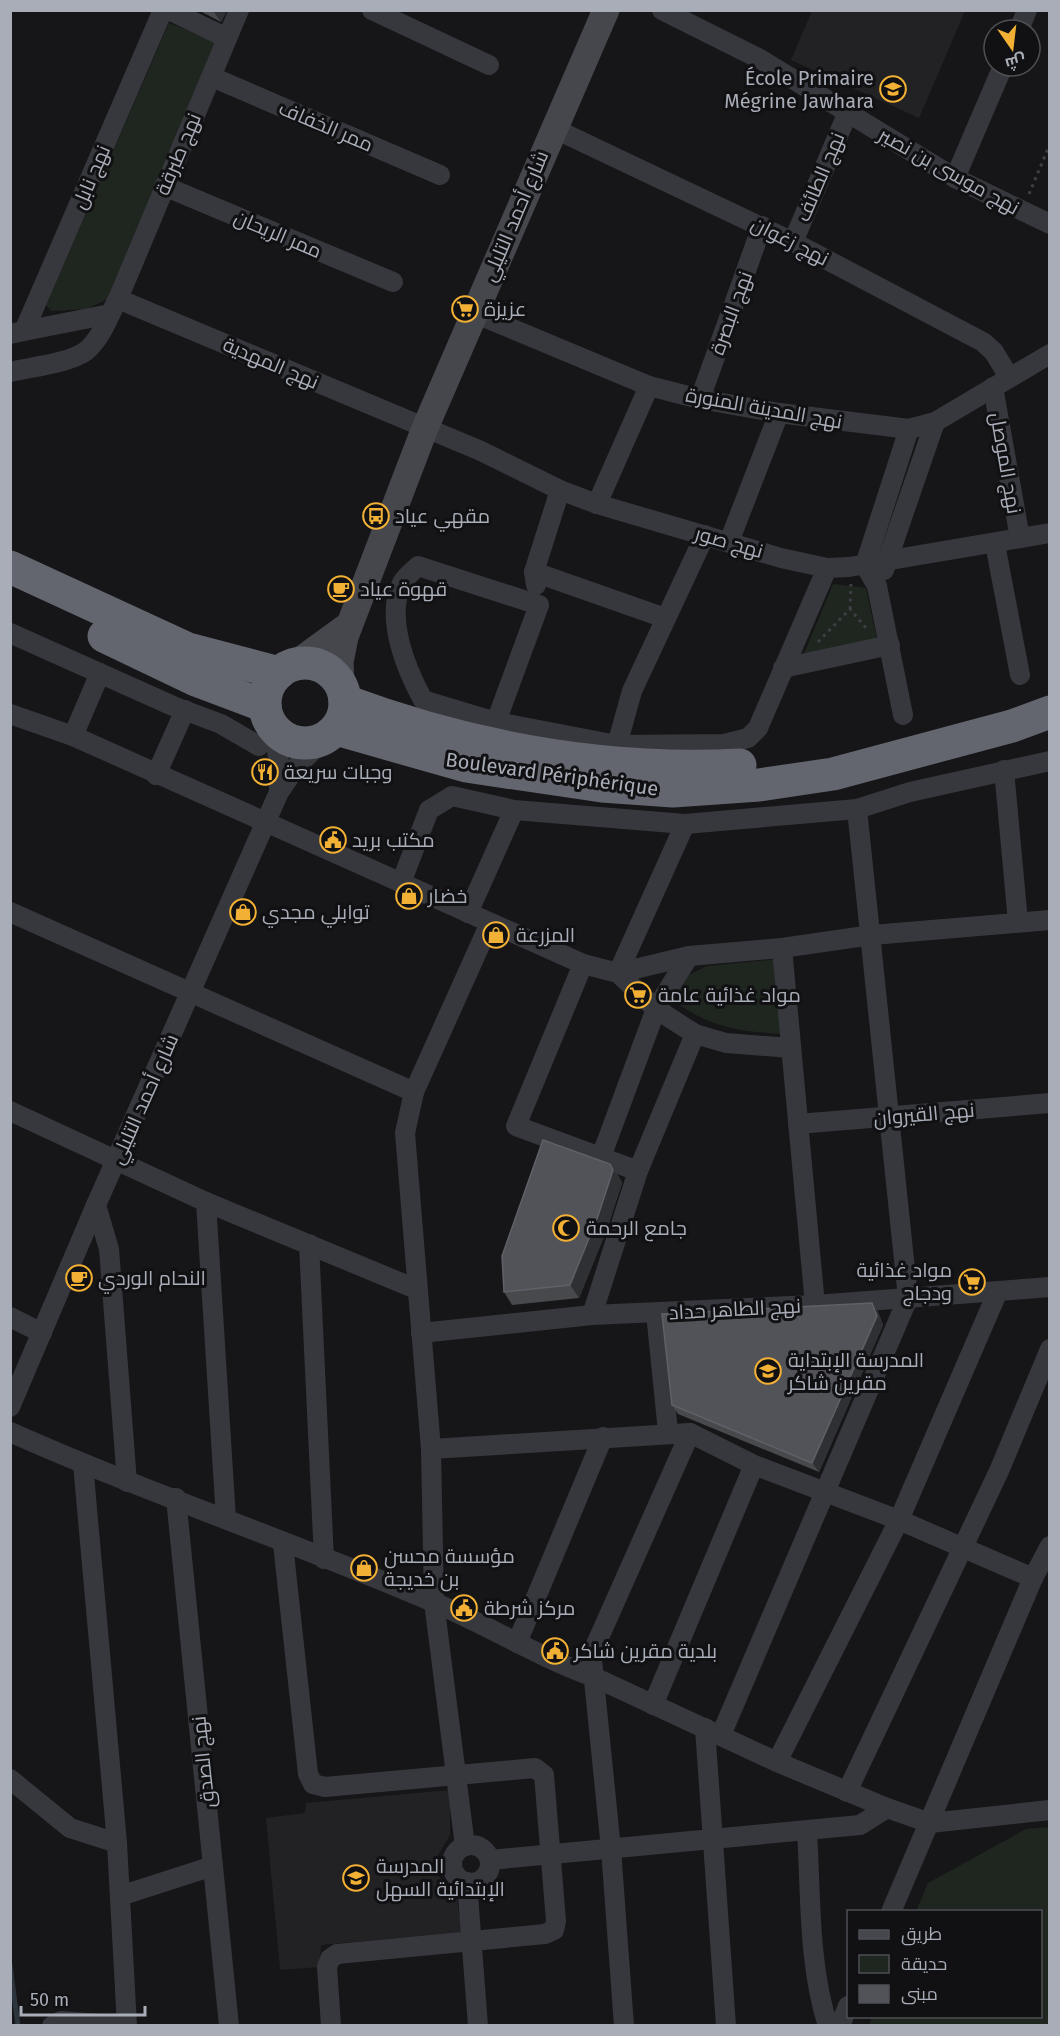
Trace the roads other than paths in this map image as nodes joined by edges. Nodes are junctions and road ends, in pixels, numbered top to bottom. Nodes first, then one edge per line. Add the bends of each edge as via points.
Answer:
1 (163, 10) edge
2 (169, 10) edge
3 (239, 10) edge
4 (372, 10) edge
5 (606, 10) edge
6 (662, 10) edge
7 (227, 38) junction
8 (489, 65) dead end
9 (212, 77) junction
10 (998, 78) edge
11 (848, 112) junction
12 (553, 128) junction
13 (440, 175) dead end
14 (955, 178) junction
15 (164, 186) junction
16 (1050, 224) edge
17 (762, 226) junction
18 (793, 242) junction
19 (393, 282) dead end
20 (114, 307) junction
21 (474, 312) junction
22 (17, 332) edge
23 (1050, 354) edge
24 (10, 372) edge
25 (1001, 382) junction
26 (649, 386) junction
27 (700, 399) junction
28 (779, 413) junction
29 (935, 422) junction
30 (425, 428) junction
31 (909, 429) junction
32 (560, 490) junction
33 (597, 504) junction
34 (1050, 533) edge
35 (705, 535) junction
36 (1020, 538) junction
37 (729, 542) junction
38 (995, 544) junction
39 (888, 562) junction
40 (857, 566) junction
41 (10, 567) edge
42 (826, 568) junction
43 (534, 572) junction
44 (877, 586) junction
45 (10, 591) edge
46 (539, 605) junction
47 (665, 618) junction
48 (349, 625) junction
49 (12, 638) edge
50 (890, 645) junction
51 (783, 668) junction
52 (287, 669) junction
53 (100, 673) junction
54 (1020, 675) dead end
55 (1050, 688) edge
56 (184, 710) junction
57 (1050, 712) edge
58 (337, 713) junction
59 (10, 714) edge
60 (903, 715) dead end
61 (496, 722) junction
62 (265, 726) junction
63 (73, 736) junction
64 (617, 745) junction
65 (1050, 761) edge
66 (1004, 770) junction
67 (156, 775) junction
68 (279, 792) junction
69 (857, 809) junction
70 (514, 810) junction
71 (265, 822) junction
72 (685, 824) junction
73 (401, 883) junction
74 (10, 912) edge
75 (468, 913) junction
76 (1050, 920) edge
77 (1018, 922) junction
78 (490, 923) junction
79 (872, 935) junction
80 (782, 948) junction
81 (689, 956) junction
82 (583, 964) junction
83 (618, 973) junction
84 (191, 992) junction
85 (656, 1010) junction
86 (694, 1034) junction
87 (791, 1048) junction
88 (414, 1092) junction
89 (1050, 1103) edge
90 (10, 1111) edge
91 (890, 1118) junction
92 (798, 1124) junction
93 (601, 1157) junction
94 (117, 1161) junction
95 (639, 1170) junction
96 (206, 1202) junction
97 (96, 1206) junction
98 (309, 1244) junction
99 (1050, 1287) edge
100 (416, 1289) junction
101 (998, 1291) junction
102 (908, 1298) junction
103 (816, 1305) junction
104 (656, 1313) junction
105 (592, 1315) junction
106 (10, 1317) edge
107 (42, 1333) junction
108 (421, 1333) junction
109 (1050, 1349) edge
110 (10, 1407) edge
111 (10, 1432) edge
112 (668, 1432) junction
113 (690, 1432) junction
114 (603, 1437) junction
115 (431, 1449) junction
116 (83, 1464) junction
117 (754, 1465) junction
118 (127, 1482) junction
119 (824, 1493) junction
120 (176, 1498) junction
121 (226, 1519) junction
122 (899, 1520) junction
123 (283, 1544) junction
124 (961, 1547) junction
125 (1048, 1554) edge
126 (324, 1559) junction
127 (1033, 1578) junction
128 (434, 1602) junction
129 (517, 1643) junction
130 (594, 1677) junction
131 (653, 1705) junction
132 (713, 1732) junction
133 (777, 1762) junction
134 (456, 1775) junction
135 (10, 1779) edge
136 (847, 1792) junction
137 (887, 1808) junction
138 (1050, 1810) edge
139 (930, 1823) junction
140 (807, 1831) junction
141 (711, 1842) junction
142 (117, 1843) junction
143 (465, 1846) junction
144 (611, 1849) junction
145 (551, 1855) junction
146 (490, 1860) junction
147 (213, 1866) junction
148 (467, 1882) junction
149 (120, 1896) junction
150 (891, 1910) edge
151 (472, 1941) junction
152 (847, 2010) edge
153 (52, 2025) edge
154 (126, 2025) edge
155 (229, 2025) edge
156 (331, 2025) edge
157 (478, 2025) edge
158 (624, 2025) edge
159 (726, 2025) edge
160 (828, 2025) edge
161 (840, 2025) edge

1 - 22 street, نهج نابل
2 - 7 street
3 - 7 street, نهج طبرقة
4 - 8 street
5 - 12 street, شارع أحمد التليلي
6 - 11 street, نهج موسى بن نصير via 760,59
7 - 9 street, نهج طبرقة
9 - 13 street, ممر الخفاف
9 - 15 street, نهج طبرقة
10 - 14 street
11 - 14 street, نهج موسى بن نصير
11 - 18 street, نهج الطائف
12 - 17 street, نهج زغوان
12 - 21 street, شارع أحمد التليلي
14 - 16 street, نهج موسى بن نصير
15 - 19 street, ممر الريحان
15 - 20 street, نهج طبرقة
17 - 18 street, نهج زغوان
17 - 27 street, نهج البصرة
18 - 25 street, نهج زغوان via 982,342 994,352
20 - 22 street
20 - 24 street, نهج طبرقة via 87,350 74,357
20 - 30 street, نهج المهدية
21 - 26 street, نهج المدينة المنورة
21 - 30 street, شارع أحمد التليلي
23 - 25 street, نهج المدينة المنورة
25 - 29 street, نهج المدينة المنورة
25 - 36 street, نهج الموصل
26 - 27 street, نهج المدينة المنورة
26 - 33 street
27 - 28 street, نهج المدينة المنورة
28 - 31 street, نهج المدينة المنورة
28 - 37 street
29 - 31 street, نهج المدينة المنورة
29 - 39 street
30 - 32 street, نهج صور
30 - 48 street, شارع أحمد التليلي
31 - 40 street
32 - 33 street, نهج صور
32 - 43 street
33 - 35 street, نهج صور
34 - 36 street, نهج صور
35 - 37 street, نهج صور
35 - 47 street
36 - 38 street, نهج صور
37 - 42 street, نهج صور
38 - 39 street, نهج صور
38 - 54 street
39 - 40 street, نهج صور
39 - 44 street
40 - 42 street, نهج صور
40 - 44 street
41 - 52 highway via 188,649
42 - 51 street
43 - 46 street
43 - 47 street
44 - 50 street
45 - 62 highway via 196,680
46 - 61 street
46 - 61 street via 426,567 418,566 401,585 395,611 400,640 423,700
47 - 64 street via 632,691
48 - 52 street
48 - 58 street, شارع أحمد التليلي via 341,656
49 - 53 street
50 - 51 street
50 - 60 street
51 - 64 street via 758,728 748,738 724,744
52 - 58 highway via 308,664 333,675
52 - 62 highway via 269,688
53 - 56 street
53 - 63 street
55 - 58 highway, Boulevard Périphérique via 969,717 863,746 760,764 698,767 572,759 500,747 406,722
56 - 62 street via 221,724
56 - 67 street
57 - 58 highway, Boulevard Périphérique via 1012,726 833,774 759,785 673,791 602,786 466,766
58 - 62 highway via 304,743
58 - 68 street, شارع أحمد التليلي
59 - 63 street
61 - 64 street
62 - 68 street via 279,761
63 - 67 street
65 - 66 street
66 - 69 street
66 - 77 street
67 - 71 street
68 - 71 street, شارع أحمد التليلي
69 - 72 street
69 - 79 street
70 - 72 street
70 - 73 street via 452,796 429,810
70 - 75 street
71 - 73 street
71 - 84 street, شارع أحمد التليلي
72 - 83 street
73 - 75 street
74 - 84 street
75 - 78 street
76 - 77 street
77 - 79 street
78 - 82 street
78 - 88 street
79 - 80 street
79 - 91 street
80 - 81 street
80 - 87 street
81 - 83 street
81 - 85 street
82 - 83 street
82 - 93 street via 516,1126
83 - 85 street
84 - 88 street
84 - 94 street, شارع أحمد التليلي
85 - 86 street
85 - 93 street
86 - 87 street via 726,1043
86 - 95 street
87 - 92 street
88 - 100 street via 405,1133
89 - 91 street, نهج القيروان
90 - 94 street
91 - 92 street, نهج القيروان
91 - 102 street
92 - 103 street
93 - 95 street
94 - 96 street
94 - 97 street, شارع أحمد التليلي
95 - 105 street
96 - 98 street
96 - 121 street
97 - 107 street, شارع أحمد التليلي
97 - 118 street via 109,1249
98 - 100 street
98 - 126 street
99 - 101 street, نهج الطاهر حداد
100 - 108 street
101 - 102 street, نهج الطاهر حداد
101 - 122 street
102 - 103 street, نهج الطاهر حداد
102 - 119 street
103 - 104 street, نهج الطاهر حداد
104 - 105 street, نهج الطاهر حداد
104 - 112 street
105 - 108 street, نهج الطاهر حداد
106 - 107 street
107 - 110 street, شارع أحمد التليلي
108 - 115 street
109 - 124 street via 999,1471
111 - 116 street
112 - 113 street
112 - 114 street
113 - 117 street
113 - 130 street via 593,1651
114 - 115 street
114 - 129 street
115 - 128 street
116 - 118 street
116 - 142 street
117 - 119 street
117 - 131 street
118 - 120 street
119 - 122 street
119 - 132 street
120 - 121 street
120 - 147 street, نهج الصدق
121 - 123 street
122 - 124 street
122 - 133 street
123 - 126 street
123 - 134 street via 309,1780 325,1787
124 - 127 street
124 - 136 street
125 - 127 street
126 - 128 street
127 - 139 street
128 - 129 street
128 - 134 street
129 - 130 street
130 - 131 street
130 - 144 street
131 - 132 street
132 - 133 street
132 - 141 street
133 - 136 street
134 - 143 street
134 - 145 street via 535,1768 542,1771
135 - 142 street via 70,1828
136 - 137 street
137 - 139 street
137 - 140 street via 860,1826
138 - 139 street
139 - 150 street
140 - 141 street
140 - 160 street via 813,1942
141 - 144 street
141 - 159 street
142 - 149 street
143 - 146 street via 483,1849
143 - 148 street via 455,1853 452,1865 457,1876
144 - 145 street
144 - 158 street
145 - 146 street
145 - 151 street via 554,1930
146 - 148 street via 484,1877
147 - 149 street
147 - 155 street, نهج الصدق
148 - 151 street
149 - 154 street
151 - 156 street via 337,1954 327,1967
151 - 157 street
152 - 161 street
153 - 154 street via 61,2021

